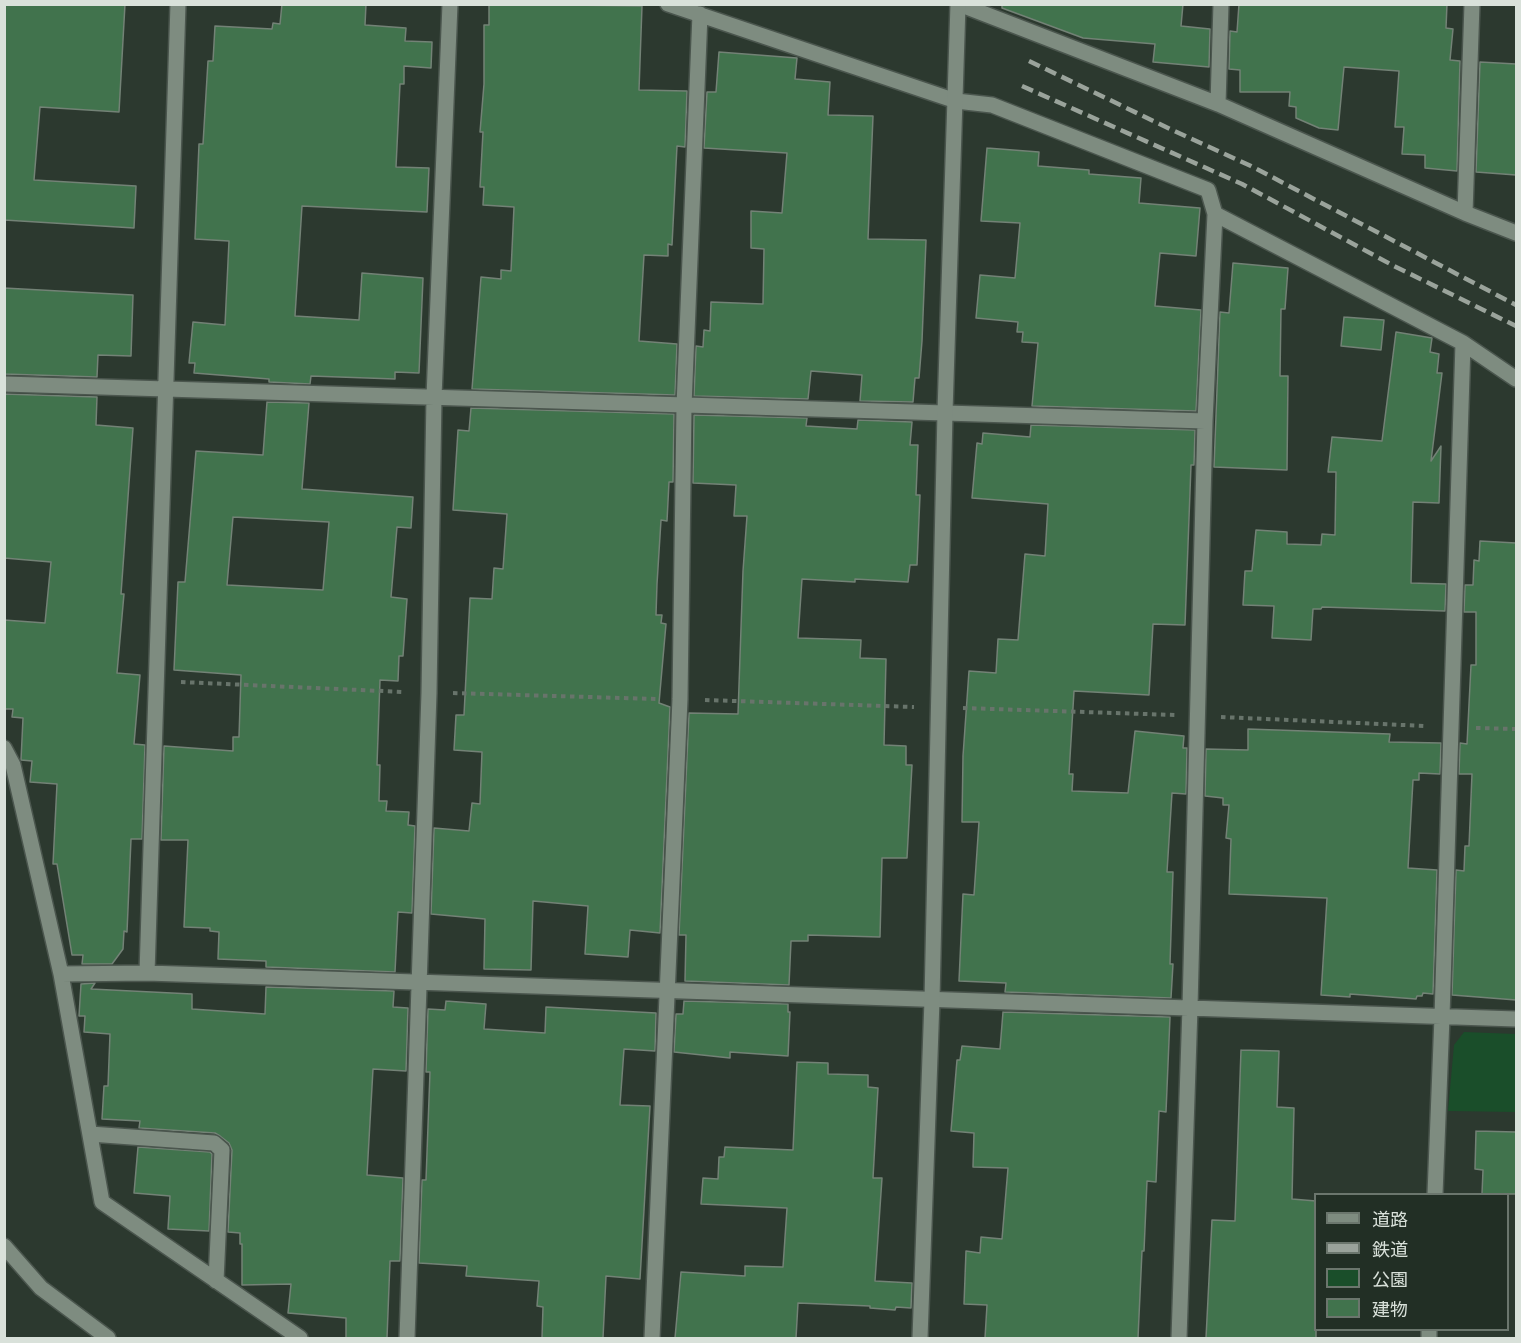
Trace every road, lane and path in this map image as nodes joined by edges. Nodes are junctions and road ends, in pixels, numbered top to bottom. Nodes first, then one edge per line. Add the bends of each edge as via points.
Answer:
1 (178, 4) edge
2 (450, 4) edge
3 (668, 4) edge
4 (958, 4) edge
5 (1221, 4) edge
6 (1472, 4) edge
7 (700, 14) junction
8 (956, 101) junction
9 (1218, 104) junction
10 (1465, 213) junction
11 (1215, 214) junction
12 (1516, 233) edge
13 (1462, 343) junction
14 (1516, 379) edge
15 (4, 384) edge
16 (164, 390) junction
17 (434, 398) junction
18 (684, 406) junction
19 (945, 412) junction
20 (1205, 421) junction
21 (156, 681) junction
22 (429, 693) junction
23 (680, 699) junction
24 (938, 707) junction
25 (1197, 716) junction
26 (1451, 728) junction
27 (1516, 729) edge
28 (4, 748) edge
29 (147, 973) junction
30 (61, 974) junction
31 (420, 982) junction
32 (666, 992) junction
33 (932, 1000) junction
34 (1190, 1007) junction
35 (1442, 1017) junction
36 (1516, 1019) edge
37 (90, 1134) junction
38 (1435, 1193) edge
39 (4, 1246) edge
40 (216, 1281) junction
41 (108, 1338) edge
42 (300, 1338) edge
43 (407, 1338) edge
44 (652, 1338) edge
45 (920, 1338) edge
46 (1179, 1338) edge

1 - 16 street
2 - 17 street
3 - 7 street
4 - 8 street
4 - 9 street
5 - 9 street
6 - 10 street
7 - 8 street
7 - 18 street
8 - 11 street via 992,105 1208,190
8 - 19 street
9 - 10 street
10 - 12 street
11 - 13 street
11 - 20 street
13 - 14 street
13 - 26 street
15 - 16 street
16 - 17 street
16 - 21 street
17 - 18 street
17 - 22 street
18 - 19 street
18 - 23 street
19 - 20 street
19 - 24 street
20 - 25 street
21 - 22 path
21 - 29 street
22 - 23 path
22 - 31 street
23 - 24 path
23 - 32 street
24 - 25 path
24 - 33 street
25 - 26 path
25 - 34 street
26 - 27 path
26 - 35 street
28 - 30 street via 13,765
29 - 30 street
29 - 31 street
30 - 37 street
31 - 32 street
31 - 43 street
32 - 33 street
32 - 44 street
33 - 34 street
33 - 45 street
34 - 35 street
34 - 46 street
35 - 36 street
35 - 38 street
37 - 40 street via 102,1202
37 - 40 street via 214,1143 222,1150
39 - 41 street via 41,1288
40 - 42 street

